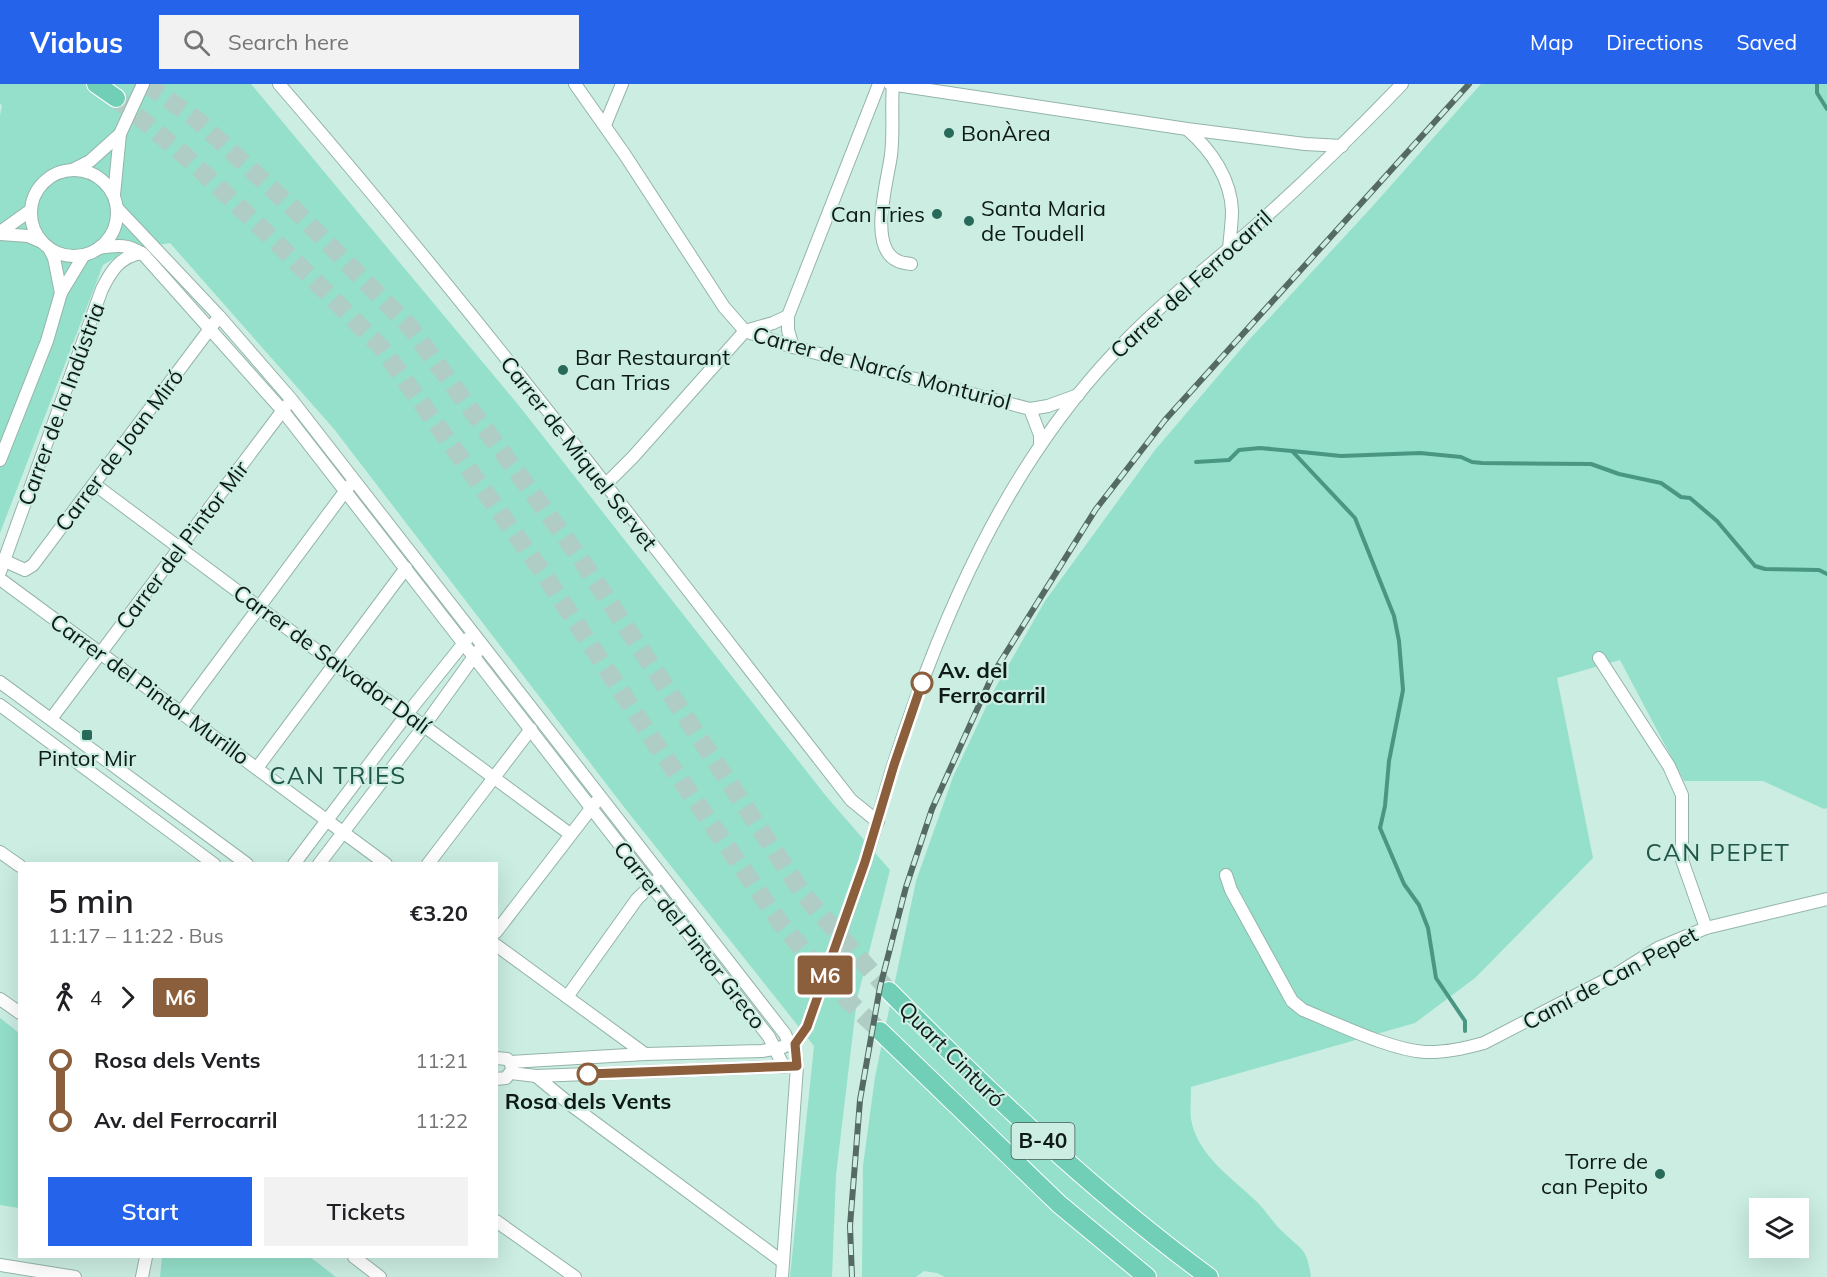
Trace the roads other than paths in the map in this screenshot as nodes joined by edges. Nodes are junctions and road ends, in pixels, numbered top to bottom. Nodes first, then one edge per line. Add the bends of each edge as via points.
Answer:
1 (96, 84) edge
2 (143, 84) edge
3 (279, 84) edge
4 (575, 84) edge
5 (622, 84) edge
6 (879, 84) edge
7 (892, 84) edge
8 (1402, 84) edge
9 (116, 98) tunnel mouth
10 (604, 125) junction
11 (1187, 129) junction
12 (120, 134) junction
13 (1305, 144) junction
14 (1342, 146) junction
15 (74, 169) junction
16 (1317, 170) junction
17 (115, 202) junction
18 (31, 210) junction
19 (0, 233) edge
20 (46, 245) junction
21 (99, 248) junction
22 (1229, 249) junction
23 (142, 253) junction
24 (84, 255) junction
25 (911, 264) dead end
26 (61, 293) junction
27 (219, 316) junction
28 (788, 316) junction
29 (211, 328) junction
30 (745, 331) junction
31 (793, 347) junction
32 (1077, 395) junction
33 (291, 399) junction
34 (1030, 409) junction
35 (283, 411) junction
36 (1040, 446) junction
37 (0, 460) edge
38 (355, 479) junction
39 (94, 484) junction
40 (605, 485) junction
41 (345, 490) junction
42 (179, 547) junction
43 (2, 566) edge
44 (406, 568) junction
45 (25, 570) junction
46 (5, 583) edge
47 (259, 607) junction
48 (474, 634) junction
49 (463, 642) junction
50 (483, 644) junction
51 (100, 653) junction
52 (474, 658) junction
53 (1599, 658) dead end
54 (335, 664) junction
55 (0, 681) edge
56 (0, 705) edge
57 (182, 711) junction
58 (407, 714) junction
59 (51, 719) junction
60 (424, 726) junction
61 (531, 729) junction
62 (257, 768) junction
63 (494, 778) junction
64 (602, 797) junction
65 (591, 806) junction
66 (327, 820) junction
67 (878, 822) junction
68 (343, 832) junction
69 (570, 834) junction
70 (0, 852) edge
71 (211, 862) edge
72 (243, 862) edge
73 (296, 862) edge
74 (320, 862) edge
75 (383, 862) edge
76 (430, 862) edge
77 (18, 865) edge
78 (662, 875) junction
79 (1226, 875) dead end
80 (651, 885) junction
81 (1827, 899) edge
82 (1706, 928) junction
83 (498, 929) edge
84 (498, 946) edge
85 (889, 991) tunnel mouth
86 (567, 997) junction
87 (0, 999) edge
88 (18, 1012) edge
89 (880, 1031) tunnel mouth
90 (793, 1045) junction
91 (776, 1048) junction
92 (645, 1054) junction
93 (505, 1058) edge
94 (793, 1070) junction
95 (536, 1076) junction
96 (498, 1079) edge
97 (498, 1222) edge
98 (146, 1258) edge
99 (355, 1258) edge
100 (783, 1262) junction
101 (0, 1265) edge
102 (75, 1277) edge
103 (142, 1277) edge
104 (380, 1277) edge
105 (575, 1277) edge
106 (782, 1277) edge
107 (1147, 1277) edge
108 (1209, 1277) edge

1 - 9 highway
2 - 12 street
3 - 40 street, Carrer de Miquel Servet
4 - 10 street, Carrer de Narcís Monturiol
5 - 10 street
6 - 28 street
7 - 11 street
7 - 25 street via 891,153 881,230 886,250 896,261
8 - 14 street, Carrer del Ferrocarril
10 - 30 street, Carrer de Narcís Monturiol via 724,307
11 - 13 street
11 - 22 street via 1203,143 1226,182 1232,210
12 - 15 street via 90,161
12 - 17 street
13 - 14 street
13 - 16 street via 1318,155
14 - 16 street, Carrer del Ferrocarril
15 - 17 street via 96,175
15 - 18 street via 56,173 45,181 36,192
16 - 22 street, Carrer del Ferrocarril
17 - 21 street via 113,230
17 - 27 street, Carrer del Pintor Greco
18 - 19 street
18 - 20 street via 33,227
19 - 20 street via 28,236
20 - 24 street via 66,255
20 - 26 street via 54,258
21 - 23 street via 121,244
21 - 24 street
22 - 32 street, Carrer del Ferrocarril via 1161,306
23 - 29 street, Carrer del Pintor Greco
23 - 43 street, Carrer de la Indústria via 120,262 102,289
24 - 26 street
26 - 37 street via 48,341
27 - 29 street
27 - 33 street, Carrer del Pintor Greco
28 - 30 street
28 - 31 street
29 - 35 street, Carrer del Pintor Greco
29 - 39 street, Carrer de Joan Miró
30 - 31 street, Carrer de Narcís Monturiol
30 - 40 street
31 - 34 street, Carrer de Narcís Monturiol
32 - 34 street, Carrer de Narcís Monturiol
32 - 36 street, Carrer del Ferrocarril
33 - 35 street, Carrer del Pintor Mir
33 - 38 street, Carrer del Pintor Greco
34 - 36 street, Carrer de Narcís Monturiol
35 - 41 street, Carrer del Pintor Greco
35 - 42 street, Carrer del Pintor Mir
36 - 67 street, Carrer del Ferrocarril via 975,556 923,681
38 - 41 street
38 - 48 street, Carrer del Pintor Greco
39 - 42 street, Carrer de Salvador Dalí
39 - 45 street, Carrer de Joan Miró via 33,565
40 - 67 street, Carrer de Miquel Servet via 851,800
41 - 44 street, Carrer del Pintor Greco
41 - 47 street
42 - 47 street, Carrer de Salvador Dalí
42 - 51 street, Carrer del Pintor Mir
43 - 45 street
44 - 49 street, Carrer del Pintor Greco
44 - 54 street
45 - 46 street, Carrer de Joan Miró
46 - 51 street, Carrer del Pintor Murillo
47 - 54 street, Carrer de Salvador Dalí
47 - 57 street
48 - 49 street
48 - 50 street, Carrer del Pintor Greco
49 - 52 street, Carrer del Pintor Greco
49 - 58 street
50 - 52 street
50 - 64 street, Carrer del Pintor Greco
51 - 57 street, Carrer del Pintor Murillo
51 - 59 street, Carrer del Pintor Mir
52 - 60 street
52 - 61 street, Carrer del Pintor Greco
53 - 82 street via 1669,766 1682,795 1682,860
54 - 58 street, Carrer de Salvador Dalí
54 - 62 street
55 - 59 street
56 - 71 street
57 - 62 street, Carrer del Pintor Murillo
58 - 60 street, Carrer de Salvador Dalí
58 - 66 street
59 - 72 street
60 - 63 street, Carrer de Salvador Dalí
60 - 68 street
61 - 63 street
61 - 65 street, Carrer del Pintor Greco
62 - 66 street, Carrer del Pintor Murillo
63 - 69 street, Carrer de Salvador Dalí
63 - 76 street
64 - 65 street
64 - 78 street, Carrer del Pintor Greco
65 - 69 street
65 - 80 street, Carrer del Pintor Greco
66 - 68 street, Carrer del Pintor Murillo
66 - 73 street
67 - 90 street, Carrer del Ferrocarril, bridge via 807,1027
68 - 74 street
68 - 75 street, Carrer del Pintor Murillo
69 - 83 street
70 - 77 street
78 - 80 street
78 - 90 street, Carrer del Pintor Greco
79 - 82 street, Camí de Can Pepet via 1292,1001 1303,1010 1395,1046 1425,1052 1484,1043 1615,975 1658,948
80 - 86 street
80 - 91 street, Carrer del Pintor Greco
81 - 82 street, Camí de Can Pepet
84 - 86 street
85 - 108 highway, Quart Cinturó / B-40 via 986,1089 1072,1168
86 - 92 street
87 - 88 street
89 - 107 highway, Quart Cinturó / B-40 via 1059,1203
90 - 91 street
90 - 94 street
91 - 92 street
91 - 94 street, Carrer del Pintor Greco
92 - 93 street
93 - 95 street
93 - 96 street via 506,1078
94 - 95 street
94 - 100 street
95 - 100 street
97 - 105 street
98 - 103 street
99 - 104 street
100 - 106 street
101 - 102 street

